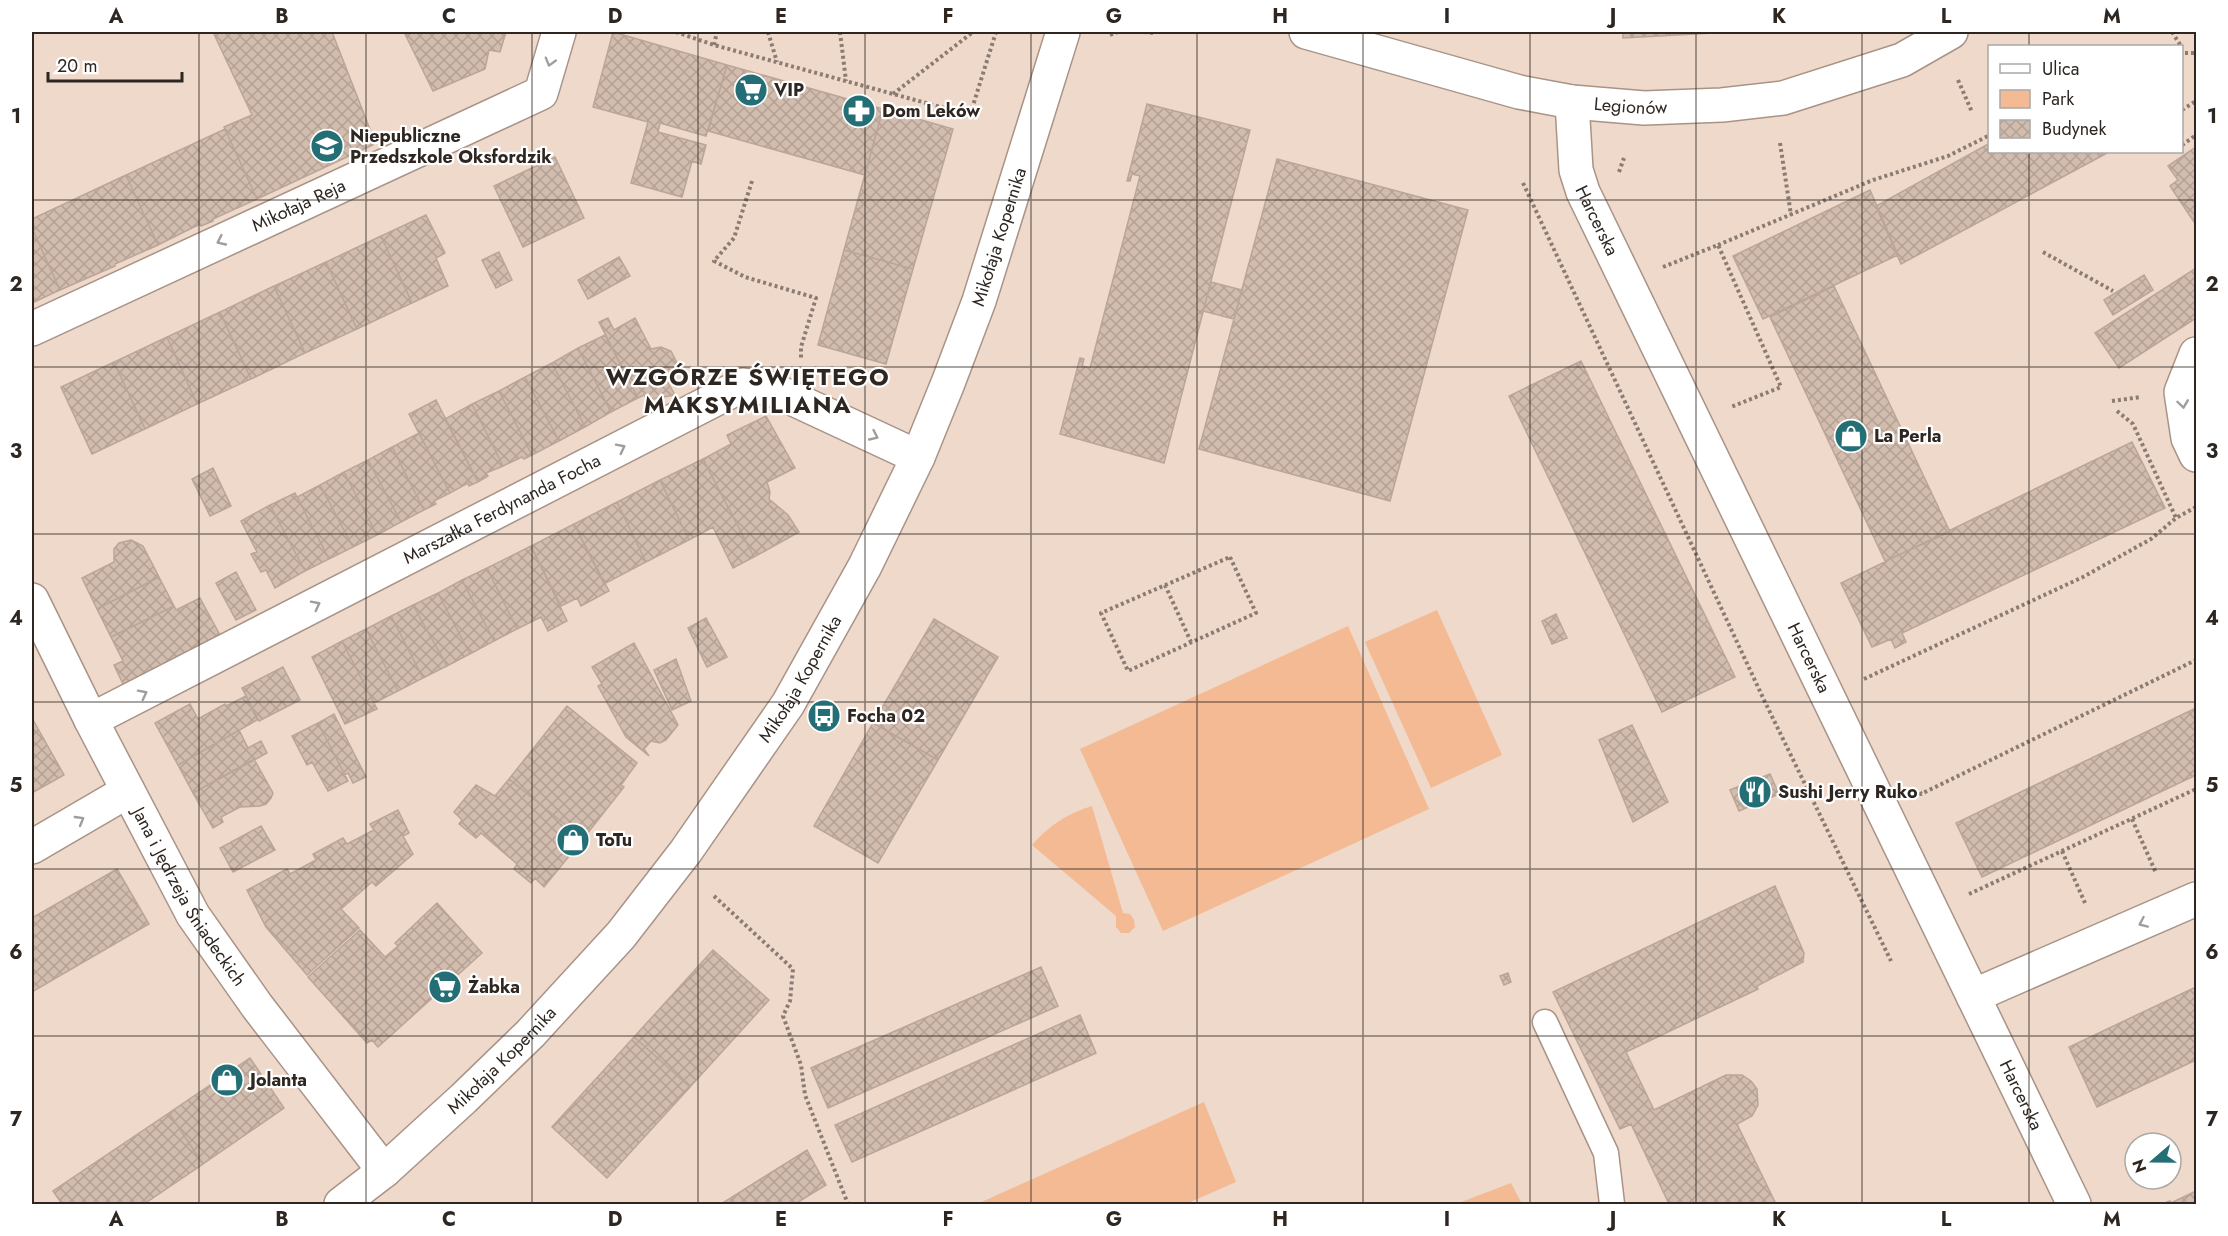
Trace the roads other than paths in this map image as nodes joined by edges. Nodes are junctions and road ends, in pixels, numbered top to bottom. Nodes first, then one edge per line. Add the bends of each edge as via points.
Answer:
1 (559, 32) edge
2 (1063, 32) edge
3 (1309, 32) edge
4 (1951, 32) edge
5 (1572, 102) junction
6 (32, 328) edge
7 (2196, 354) edge
8 (2196, 455) edge
9 (918, 457) junction
10 (32, 600) edge
11 (91, 720) junction
12 (128, 791) junction
13 (32, 847) edge
14 (2196, 899) edge
15 (1973, 996) junction
16 (1545, 1022) dead end
17 (384, 1171) junction
18 (341, 1204) edge
19 (1612, 1204) edge
20 (2074, 1204) edge

1 -> 6 street, Mikołaja Reja via 541,93
2 - 9 street, Mikołaja Kopernika via 979,301
3 - 5 street, Legionów via 1519,92
4 - 5 street, Legionów via 1902,60 1783,98 1644,108
5 - 15 street, Harcerska via 1576,170 1583,192
7 -> 8 street via 2181,392 2188,438
11 -> 9 street, Marszałka Ferdynanda Focha via 743,385 772,389
9 - 17 street, Mikołaja Kopernika via 865,566 788,704 686,851 621,935 530,1034
10 - 11 street, Jana i Jędrzeja Śniadeckich
11 - 12 street, Jana i Jędrzeja Śniadeckich
13 -> 12 street
12 - 17 street, Jana i Jędrzeja Śniadeckich via 194,915 257,1006
14 -> 15 street
15 - 20 street, Harcerska
16 - 19 lane via 1606,1153
17 - 18 street, Mikołaja Kopernika

